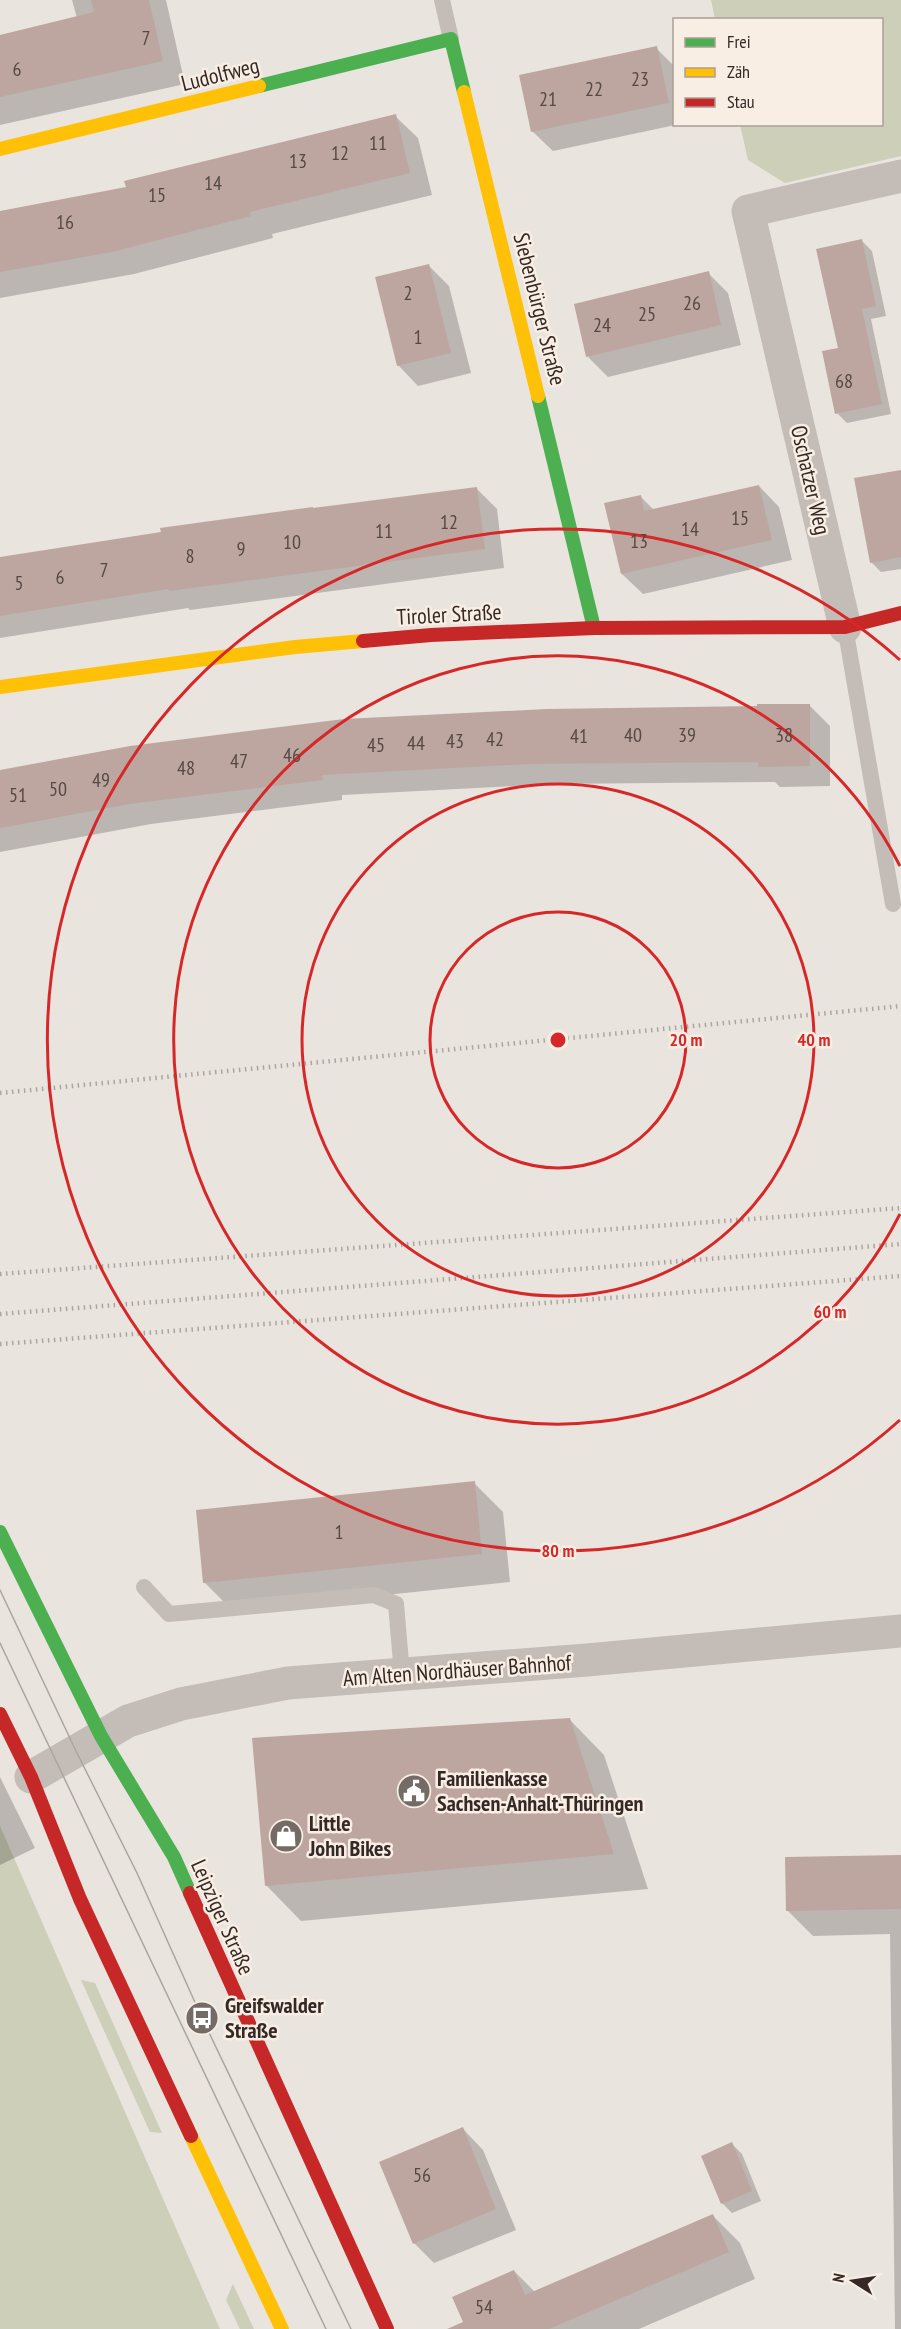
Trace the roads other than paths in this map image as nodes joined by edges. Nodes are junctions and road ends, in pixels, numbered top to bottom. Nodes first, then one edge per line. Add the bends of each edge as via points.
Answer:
1 (442, 0) edge
2 (451, 39) junction
3 (0, 149) edge
4 (901, 176) edge
5 (901, 613) edge
6 (845, 627) junction
7 (594, 628) junction
8 (0, 687) edge
9 (893, 904) dead end
10 (0, 1532) edge
11 (144, 1587) dead end
12 (901, 1631) edge
13 (402, 1674) junction
14 (0, 1714) edge
15 (101, 1736) junction
16 (31, 1777) junction
17 (282, 2329) edge
18 (387, 2329) edge

1 - 2 lane, Siebenbürger Straße
2 - 3 street, Ludolfweg
2 - 7 street, Siebenbürger Straße
4 - 6 street, Oschatzer Weg via 748,211
5 - 6 street, Tiroler Straße
6 - 7 street, Tiroler Straße
6 - 9 lane, Oschatzer Weg
7 - 8 street, Tiroler Straße via 431,635 295,647
10 - 15 street, Leipziger Straße
11 - 13 lane via 169,1614 374,1594 396,1604
12 - 13 street, Am Alten Nordhäuser Bahnhof
13 - 15 street, Am Alten Nordhäuser Bahnhof via 288,1683 181,1704 128,1721
14 - 16 street
15 - 16 street, Am Alten Nordhäuser Bahnhof
15 - 18 street, Leipziger Straße via 174,1857
16 - 17 street via 80,1899

